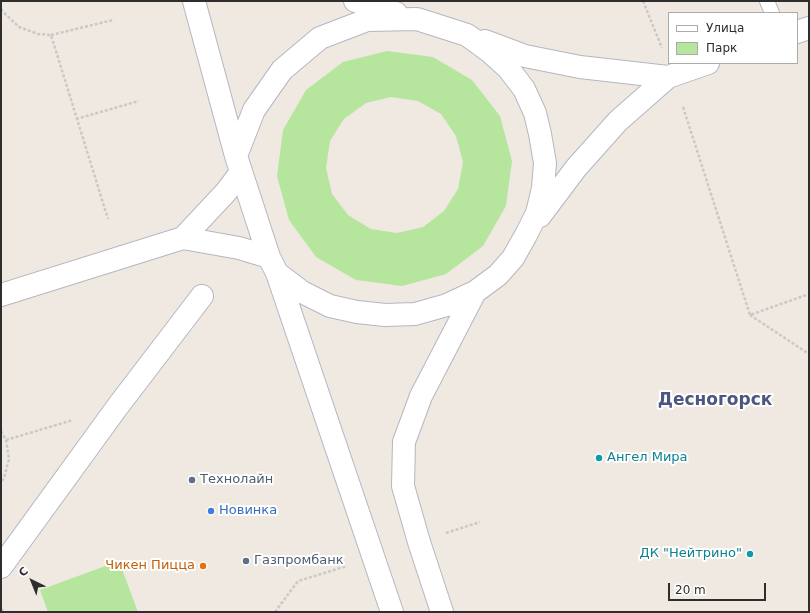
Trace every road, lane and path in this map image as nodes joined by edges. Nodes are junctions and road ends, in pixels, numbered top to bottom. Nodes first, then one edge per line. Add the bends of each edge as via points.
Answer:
1 (194, 1) edge
2 (355, 1) edge
3 (643, 1) edge
4 (768, 1) edge
5 (1, 9) edge
6 (772, 12) edge
7 (417, 19) junction
8 (113, 20) dead end
9 (809, 28) edge
10 (798, 32) edge
11 (51, 35) junction
12 (467, 35) junction
13 (664, 52) dead end
14 (705, 64) edge
15 (668, 77) junction
16 (139, 101) dead end
17 (683, 107) dead end
18 (76, 119) junction
19 (239, 164) junction
20 (108, 219) dead end
21 (526, 235) junction
22 (183, 238) junction
23 (273, 265) junction
24 (475, 292) junction
25 (809, 294) edge
26 (1, 295) edge
27 (202, 296) dead end
28 (750, 315) junction
29 (809, 354) edge
30 (73, 420) dead end
31 (1, 431) edge
32 (6, 440) junction
33 (1, 482) edge
34 (480, 522) dead end
35 (445, 534) dead end
36 (348, 565) dead end
37 (1, 567) edge
38 (1, 609) edge
39 (5, 612) edge
40 (275, 612) edge
41 (392, 612) edge
42 (442, 612) edge

1 - 19 street
2 - 7 street
3 - 13 path
4 - 6 lane
5 - 11 path via 19,27 38,34
7 - 12 street
7 - 19 street via 367,20 320,38 282,70 254,110
8 - 11 path
9 - 10 street
11 - 18 path
12 - 15 street via 525,56 572,66
12 - 21 street via 508,68 524,89 535,113 545,163 537,213
14 - 15 street
15 - 21 street via 618,121 576,168
16 - 18 path
17 - 28 path
18 - 20 path
19 - 22 street via 226,192
19 - 23 street
21 - 24 street via 513,258 498,275
22 - 23 street via 239,248
22 - 26 street
23 - 24 street via 302,292 330,306 357,312 385,315 415,314 448,305
23 - 41 street
24 - 42 street via 421,396 404,442 403,486
25 - 28 path
27 - 37 street
28 - 29 path
30 - 32 path
31 - 32 path
32 - 33 path via 9,459
34 - 35 path
36 - 40 path via 298,581
38 - 39 path

